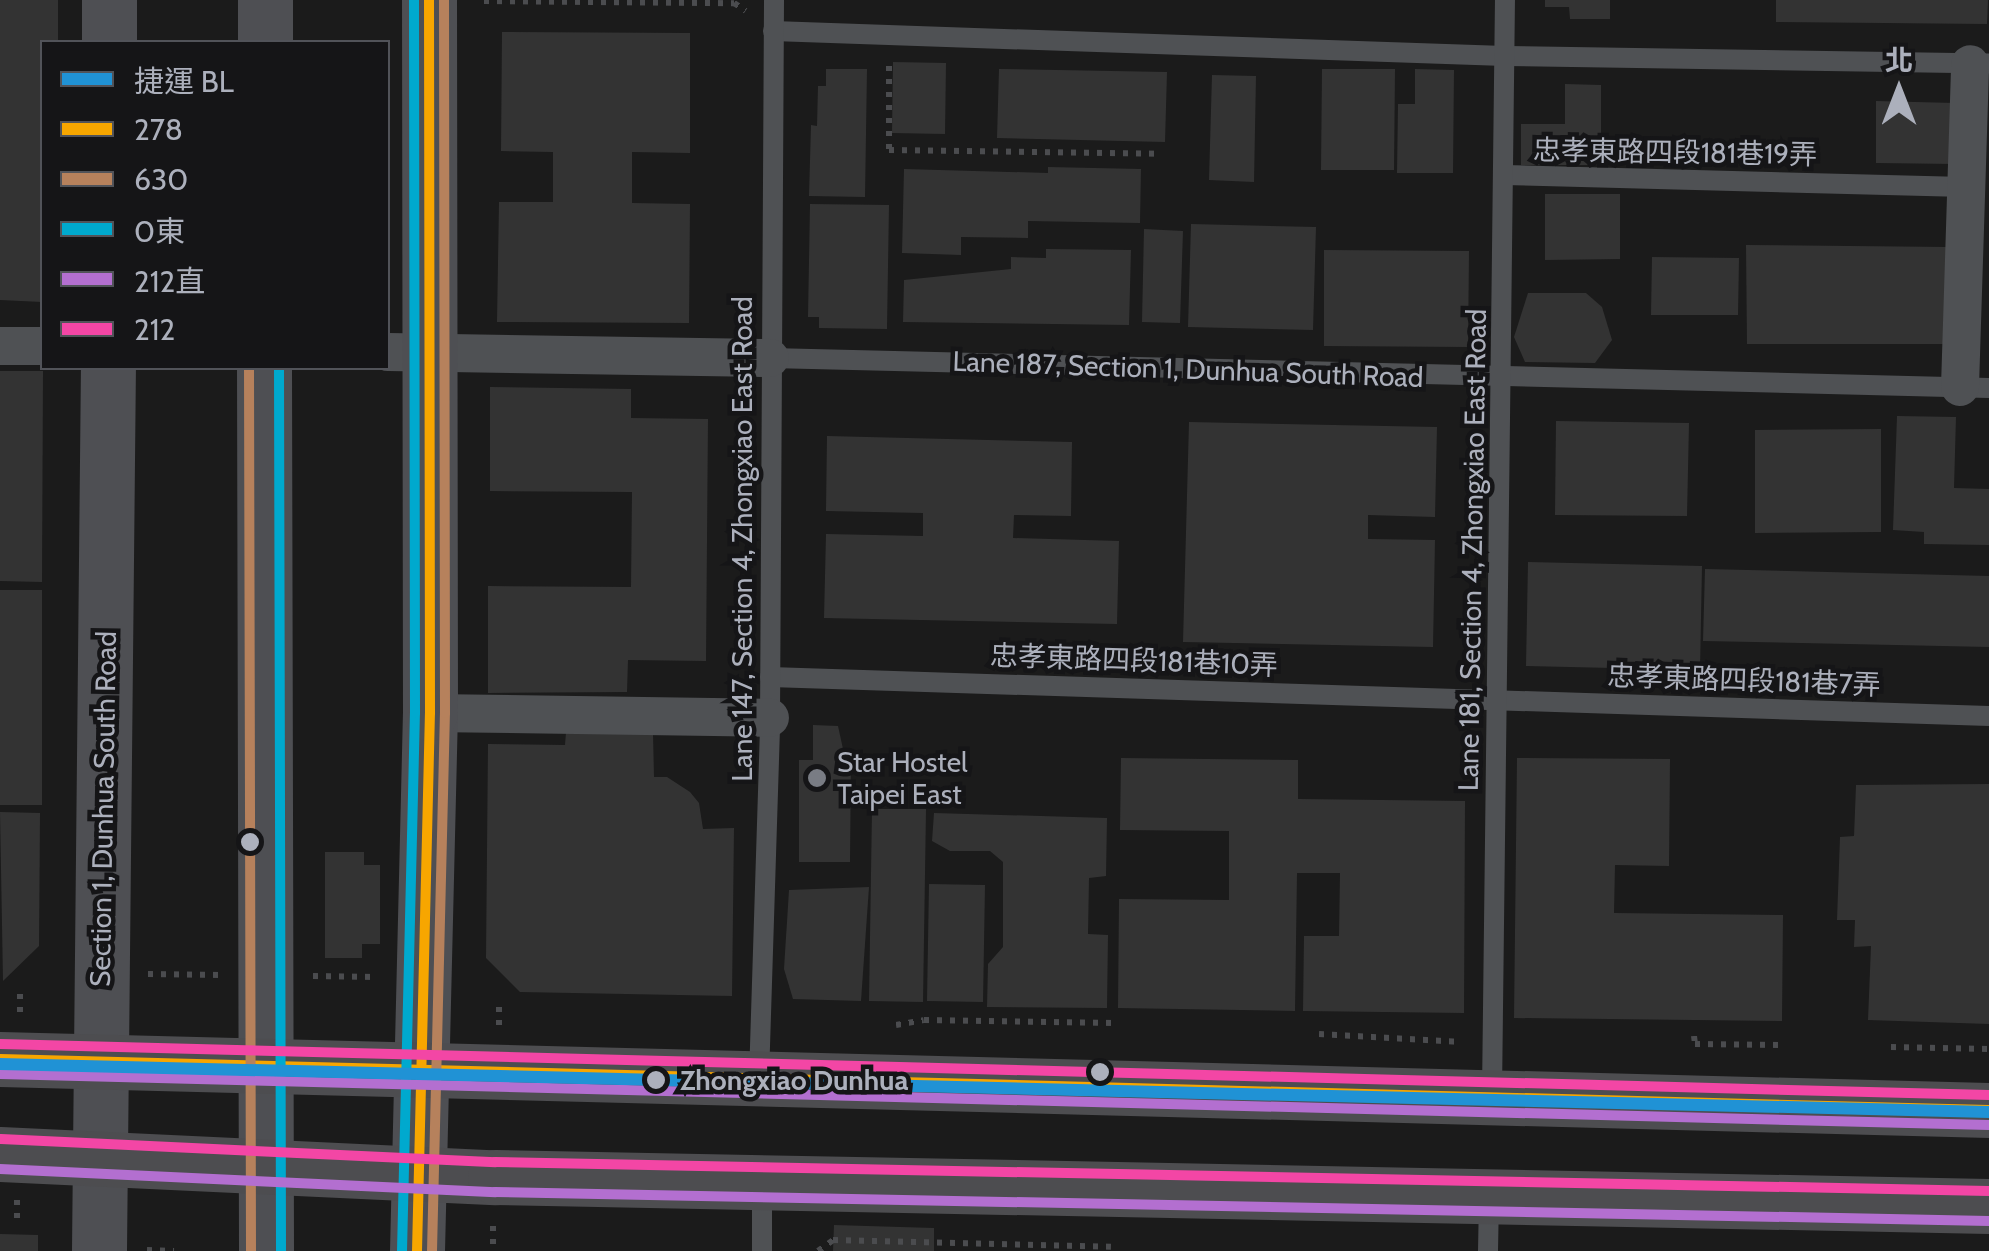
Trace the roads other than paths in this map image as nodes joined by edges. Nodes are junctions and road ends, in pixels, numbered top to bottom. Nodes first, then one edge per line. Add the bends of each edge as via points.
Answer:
1 (109, 0) edge
2 (265, 0) edge
3 (429, 0) edge
4 (774, 0) edge
5 (1505, 0) edge
6 (774, 30) junction
7 (109, 40) edge
8 (264, 40) edge
9 (1505, 56) junction
10 (1980, 64) edge
11 (1504, 175) junction
12 (1965, 187) junction
13 (0, 346) edge
14 (40, 346) edge
15 (408, 352) edge
16 (770, 358) junction
17 (108, 370) edge
18 (264, 370) edge
19 (1503, 378) junction
20 (1974, 388) edge
21 (770, 677) junction
22 (1497, 698) junction
23 (430, 713) junction
24 (1989, 716) edge
25 (770, 718) junction
26 (0, 1059) edge
27 (100, 1060) junction
28 (267, 1065) junction
29 (419, 1071) junction
30 (758, 1079) junction
31 (1492, 1100) junction
32 (1989, 1110) edge
33 (0, 1154) edge
34 (100, 1157) junction
35 (267, 1162) junction
36 (418, 1171) junction
37 (762, 1182) junction
38 (1488, 1196) junction
39 (1989, 1206) edge
40 (100, 1251) edge
41 (266, 1251) edge
42 (418, 1251) edge
43 (762, 1251) edge
44 (1488, 1251) edge

1 - 7 main road
2 - 8 main road
3 - 15 main road
4 - 6 lane, Lane 147, Section 4, Zhongxiao East Road
5 - 9 lane, Lane 181, Section 4, Zhongxiao East Road
6 - 9 lane
6 - 16 lane, Lane 147, Section 4, Zhongxiao East Road
9 - 10 lane
9 - 11 lane, Lane 181, Section 4, Zhongxiao East Road
10 - 12 street
11 - 12 lane, 忠孝東路四段181巷19弄
11 - 19 lane, Lane 181, Section 4, Zhongxiao East Road
12 - 20 street
13 - 14 street
15 - 16 street, Lane 187, Section 1, Dunhua South Road
15 - 23 main road
16 - 19 lane, Lane 187, Section 1, Dunhua South Road
16 - 21 lane, Lane 147, Section 4, Zhongxiao East Road
17 - 27 main road, Section 1, Dunhua South Road
18 - 28 main road
19 - 20 lane, Lane 187, Section 1, Dunhua South Road
19 - 22 lane, Lane 181, Section 4, Zhongxiao East Road
21 - 22 lane, 忠孝東路四段181巷10弄
21 - 25 lane, Lane 147, Section 4, Zhongxiao East Road
22 - 24 lane, 忠孝東路四段181巷7弄
22 - 31 lane, Lane 181, Section 4, Zhongxiao East Road
23 - 25 street
23 - 29 main road
25 - 30 lane, Lane 147, Section 4, Zhongxiao East Road
26 - 27 main road
27 - 28 main road
27 - 34 main road, Section 1, Dunhua South Road
28 - 29 main road
28 - 35 main road
29 - 30 main road
29 - 36 main road
30 - 31 main road
31 - 32 main road
33 - 34 main road
34 - 35 main road
34 - 40 main road, Section 1, Dunhua South Road
35 - 36 main road
35 - 41 main road
36 - 37 main road
36 - 42 main road
37 - 38 main road
37 - 43 lane
38 - 39 main road
38 - 44 lane

